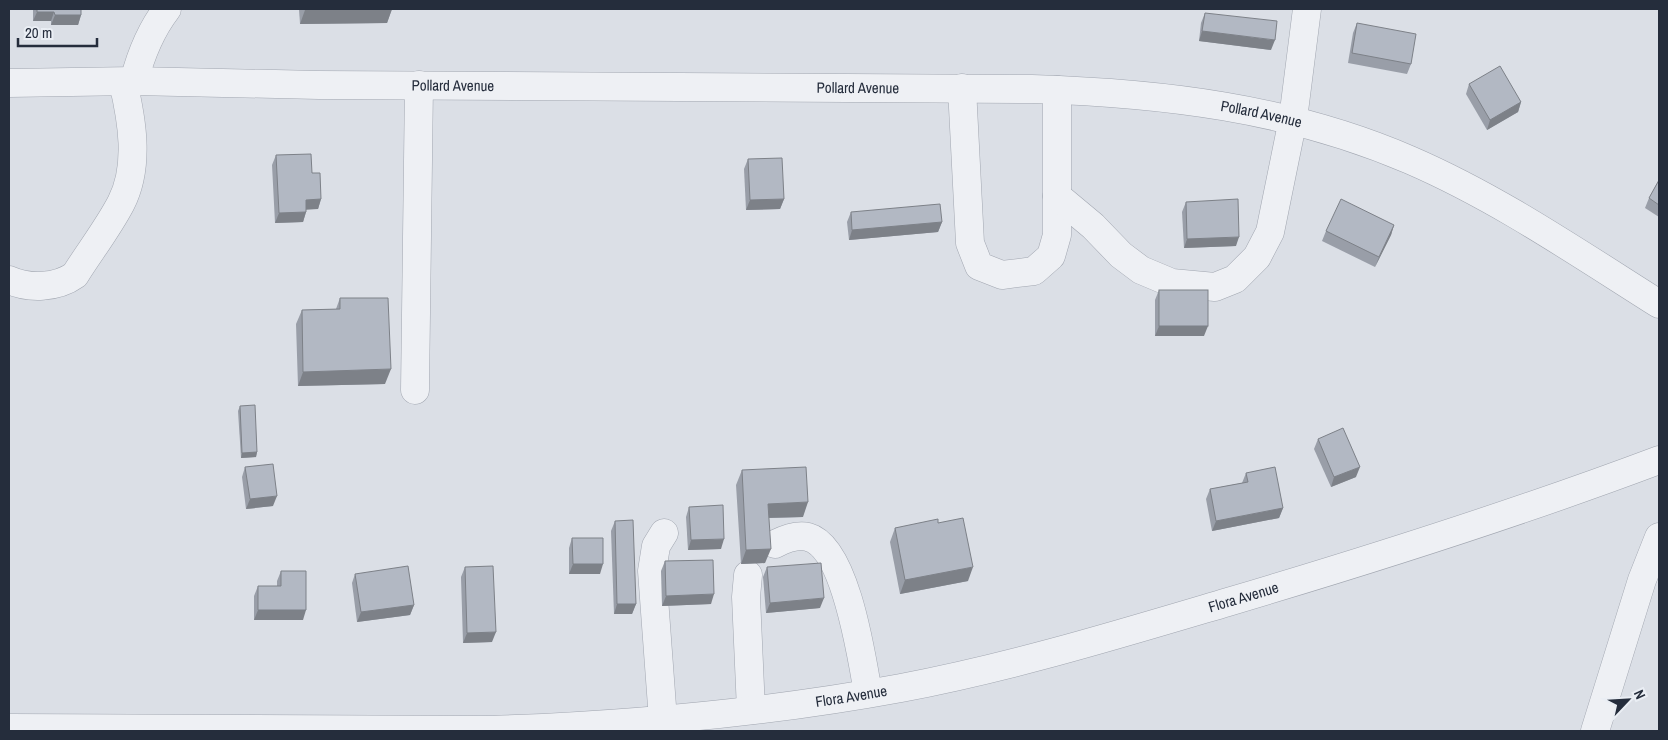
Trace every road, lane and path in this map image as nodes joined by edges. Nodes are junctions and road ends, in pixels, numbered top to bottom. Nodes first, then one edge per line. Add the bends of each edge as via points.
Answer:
1 (167, 9) edge
2 (1308, 9) edge
3 (128, 82) junction
4 (9, 84) edge
5 (419, 85) junction
6 (962, 88) junction
7 (1057, 90) junction
8 (1293, 119) junction
9 (1057, 196) junction
10 (9, 280) edge
11 (1659, 304) edge
12 (415, 390) dead end
13 (1659, 460) edge
14 (664, 533) dead end
15 (1659, 537) edge
16 (775, 544) dead end
17 (748, 575) dead end
18 (868, 693) junction
19 (751, 710) junction
20 (663, 720) junction
21 (9, 728) edge
22 (1596, 731) edge

1 - 3 street via 154,26
2 - 8 street
3 - 4 street, Pollard Avenue
3 - 5 street, Pollard Avenue
3 - 10 street via 133,148 129,178 121,202 75,275 66,281 48,285 24,285
5 - 6 street, Pollard Avenue
5 - 12 street
6 - 7 street, Pollard Avenue
6 - 9 street via 970,244 979,266 1002,275 1010,274 1034,270 1051,256 1057,235
7 - 8 street, Pollard Avenue via 1193,101
7 - 9 street
8 - 9 street via 1270,232 1257,256 1235,279 1214,287 1172,283 1141,270 1120,255 1093,226
8 - 11 street, Pollard Avenue via 1411,160 1488,198
13 - 18 street, Flora Avenue via 1580,490 1334,570 1051,655
14 - 20 street via 656,546 652,571
15 - 22 street via 1631,615
16 - 18 street via 790,537 808,536 825,546 836,565 848,601
17 - 19 street
18 - 19 street, Flora Avenue
19 - 20 street, Flora Avenue
20 - 21 street, Flora Avenue via 492,730

